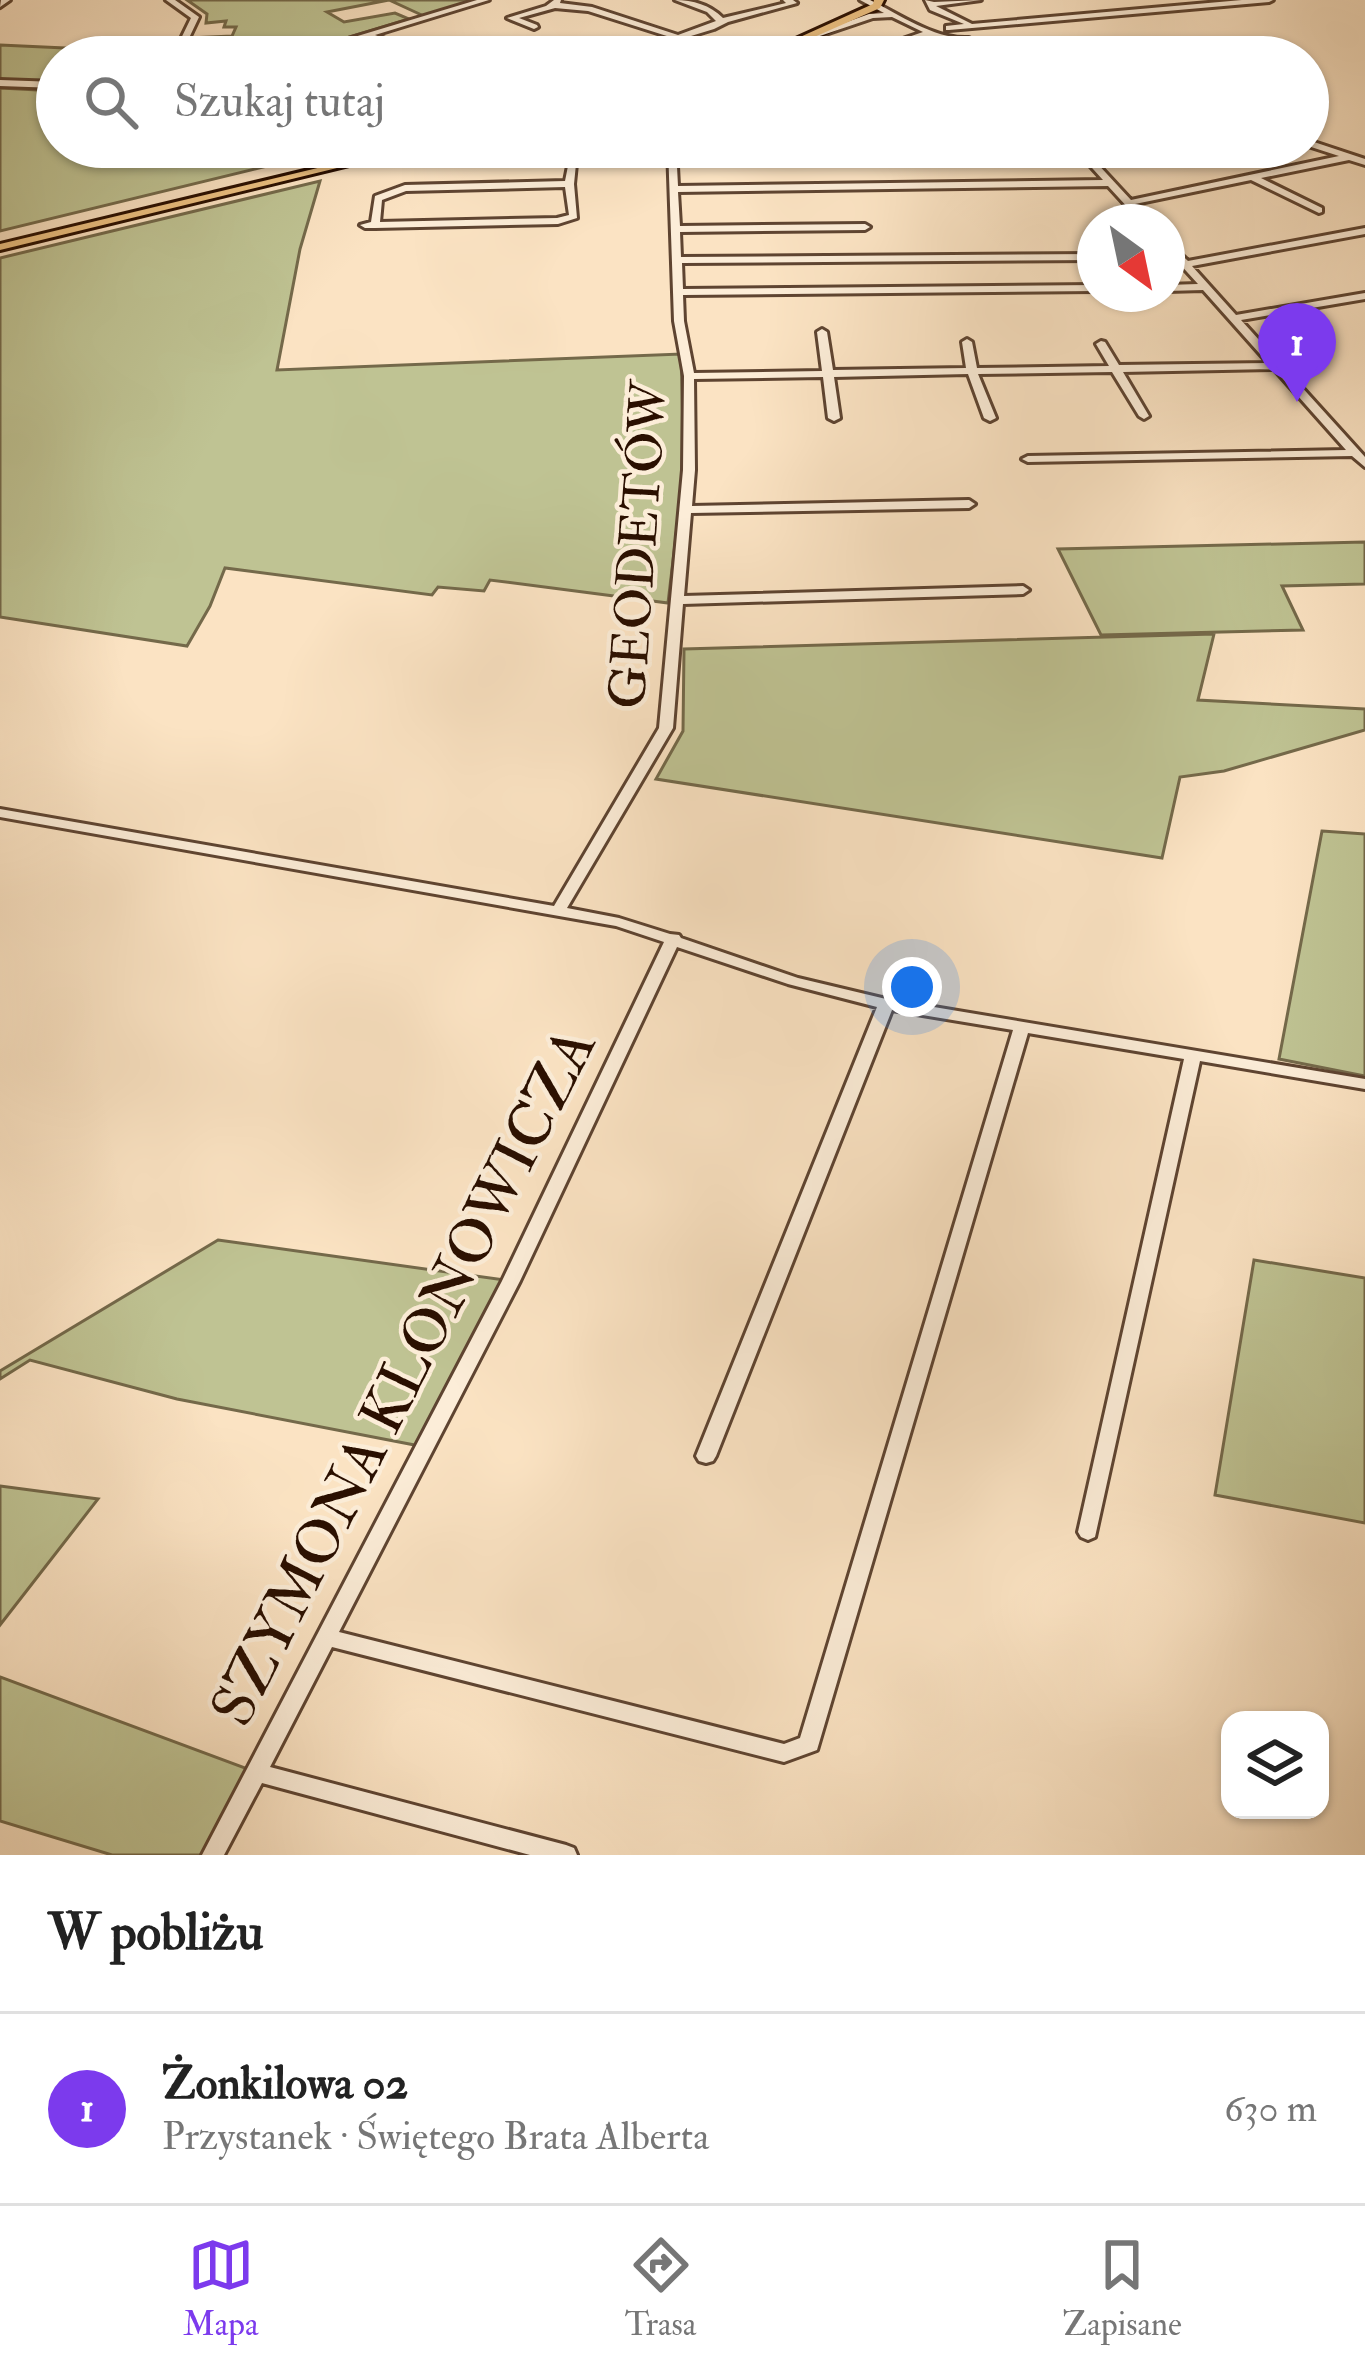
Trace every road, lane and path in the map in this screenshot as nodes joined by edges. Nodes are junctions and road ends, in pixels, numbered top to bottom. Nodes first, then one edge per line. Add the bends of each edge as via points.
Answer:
1 (170, 0) edge
2 (485, 0) edge
3 (679, 0) edge
4 (787, 0) edge
5 (864, 0) edge
6 (977, 0) edge
7 (1269, 0) edge
8 (879, 2) edge
9 (932, 2) edge
10 (555, 3) edge
11 (849, 7) edge
12 (899, 16) junction
13 (719, 19) junction
14 (534, 26) dead end
15 (974, 27) junction
16 (943, 32) junction
17 (368, 35) joint
18 (186, 36) edge
19 (365, 36) edge
20 (675, 36) edge
21 (680, 36) edge
22 (786, 36) edge
23 (816, 36) edge
24 (817, 36) edge
25 (925, 36) edge
26 (952, 36) edge
27 (0, 83) edge
28 (36, 84) edge
29 (1329, 150) edge
30 (1349, 157) junction
31 (1329, 161) edge
32 (1365, 162) edge
33 (303, 168) edge
34 (341, 168) edge
35 (571, 168) edge
36 (674, 168) edge
37 (1096, 168) edge
38 (1299, 168) edge
39 (1254, 178) junction
40 (1110, 183) junction
41 (569, 184) junction
42 (677, 189) junction
43 (1128, 203) joint
44 (1319, 210) dead end
45 (865, 227) dead end
46 (677, 229) junction
47 (1365, 231) edge
48 (0, 243) edge
49 (1077, 257) edge
50 (1185, 258) edge
51 (677, 260) junction
52 (1185, 266) edge
53 (1208, 287) junction
54 (1077, 288) edge
55 (1185, 288) edge
56 (678, 292) junction
57 (1365, 296) edge
58 (1235, 318) junction
59 (822, 332) dead end
60 (967, 342) dead end
61 (1101, 344) dead end
62 (1277, 366) junction
63 (1115, 370) junction
64 (972, 372) junction
65 (830, 373) junction
66 (689, 376) junction
67 (1144, 416) dead end
68 (834, 418) dead end
69 (990, 418) dead end
70 (1354, 453) junction
71 (1028, 459) dead end
72 (1365, 464) edge
73 (969, 505) dead end
74 (686, 510) junction
75 (1023, 590) dead end
76 (676, 600) junction
77 (0, 814) edge
78 (560, 910) junction
79 (674, 938) junction
80 (886, 1004) junction
81 (1022, 1028) junction
82 (1193, 1055) junction
83 (1365, 1084) edge
84 (706, 1456) dead end
85 (1088, 1532) dead end
86 (326, 1637) junction
87 (256, 1772) junction
88 (213, 1855) edge
89 (566, 1855) edge

1 - 18 street via 195,17
2 - 17 street
3 - 13 street
4 - 13 street via 793,2
5 - 8 street
6 - 9 street
7 - 15 street
8 - 11 street
8 - 12 street
8 - 16 street
8 - 23 main road
9 - 15 street
10 - 14 street via 511,19
10 - 20 street
11 - 22 main road
12 - 16 street
12 - 24 street via 872,16
13 - 21 street
15 - 16 street
16 - 25 street
16 - 26 street
17 - 19 street
27 - 28 street
29 - 30 street
30 - 31 street
30 - 32 street
33 - 48 main road
34 - 48 main road
35 - 41 street
36 - 42 street, GEODETÓW
37 - 40 street
38 - 39 street
39 - 43 street
39 - 44 street
40 - 42 street
40 - 43 street
41 - 41 street via 574,216 558,221 370,225 378,198 405,188
42 - 46 street, GEODETÓW
45 - 46 street
46 - 51 street, GEODETÓW
47 - 50 street
49 - 51 street
51 - 56 street, GEODETÓW
52 - 53 street
53 - 55 street
53 - 58 street
54 - 56 street
56 - 66 street, GEODETÓW
57 - 58 street
58 - 62 street
59 - 65 street
60 - 64 street
61 - 63 street
62 - 63 street
62 - 70 street
63 - 64 street
63 - 67 street
64 - 65 street
64 - 69 street
65 - 66 street
65 - 68 street
66 - 74 street, GEODETÓW
70 - 71 street
70 - 72 street
73 - 74 street
74 - 76 street, GEODETÓW
75 - 76 street
76 - 78 street, GEODETÓW via 661,741
77 - 78 street
78 - 79 street
79 - 80 street
79 - 86 street, SZYMONA KLONOWICZA via 511,1281
80 - 81 street
80 - 84 street
81 - 82 street
81 - 86 street via 808,1744 784,1753
82 - 83 street
82 - 85 street
86 - 87 street, SZYMONA KLONOWICZA
87 - 88 street, SZYMONA KLONOWICZA
87 - 89 street

